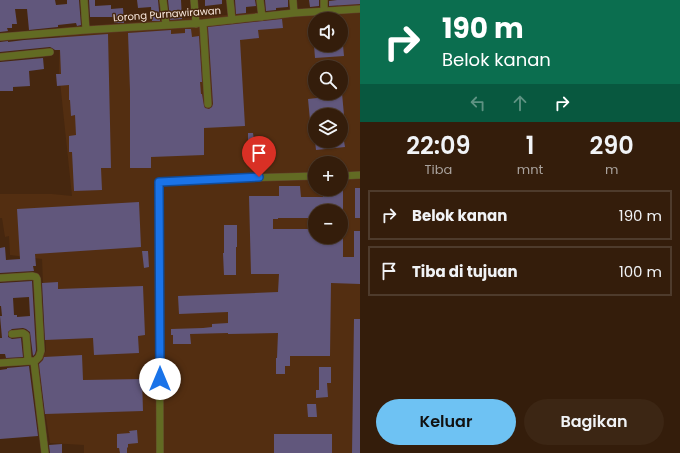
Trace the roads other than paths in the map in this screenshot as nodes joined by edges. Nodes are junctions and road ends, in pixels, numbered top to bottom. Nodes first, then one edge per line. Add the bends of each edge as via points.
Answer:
1 (84, 0) edge
2 (164, 0) edge
3 (194, 0) edge
4 (230, 0) edge
5 (260, 0) edge
6 (293, 0) edge
7 (324, 0) edge
8 (360, 9) edge
9 (324, 12) joint
10 (294, 13) junction
11 (308, 13) edge
12 (262, 17) junction
13 (232, 20) junction
14 (199, 23) junction
15 (166, 25) junction
16 (86, 30) junction
17 (0, 37) edge
18 (50, 52) dead end
19 (0, 57) edge
20 (208, 104) dead end
21 (360, 174) edge
22 (348, 175) edge
23 (308, 176) edge
24 (0, 278) edge
25 (12, 334) dead end
26 (31, 361) junction
27 (0, 363) edge
28 (45, 453) edge
29 (160, 453) edge

1 - 16 street
2 - 15 street
3 - 14 street
4 - 13 street
5 - 12 street
6 - 10 street
7 - 9 street
8 - 9 street, Lorong Purnawirawan
10 - 11 street, Lorong Purnawirawan
10 - 12 street, Lorong Purnawirawan
12 - 13 street, Lorong Purnawirawan
13 - 14 street, Lorong Purnawirawan
14 - 15 street, Lorong Purnawirawan
14 - 20 street
15 - 16 street, Lorong Purnawirawan
16 - 17 street, Lorong Purnawirawan
18 - 19 street
21 - 22 street
23 - 29 street via 159,182
24 - 26 street via 32,276 37,279 41,351 39,357
25 - 26 street via 26,335
26 - 27 street
26 - 28 street

